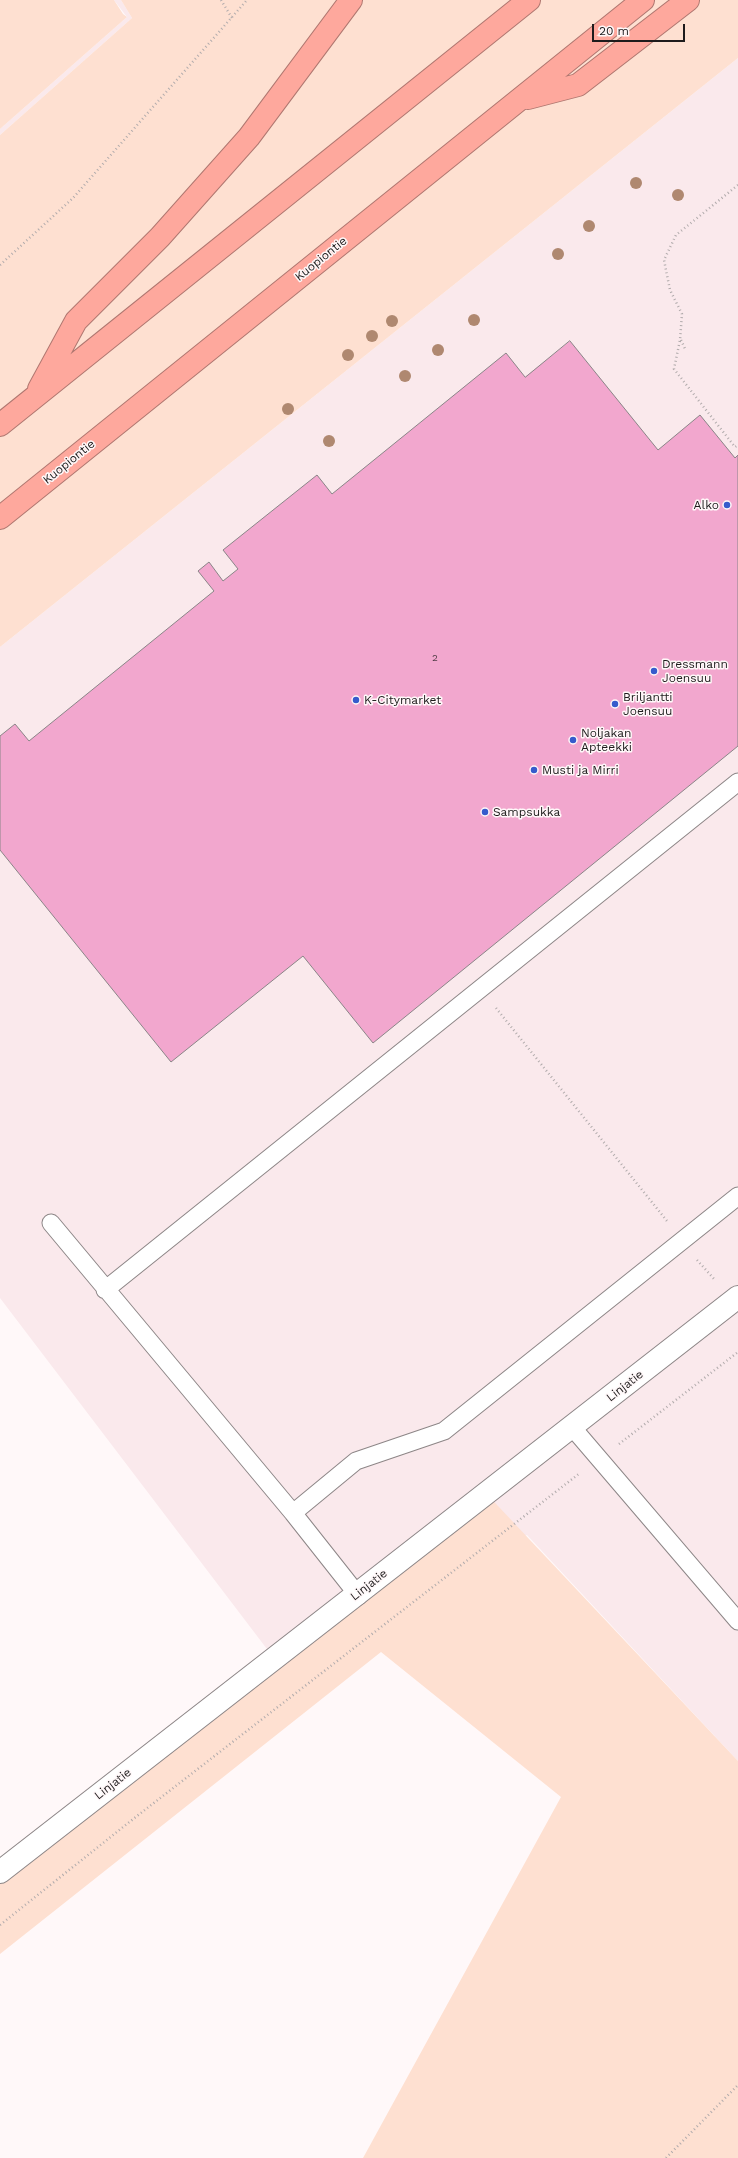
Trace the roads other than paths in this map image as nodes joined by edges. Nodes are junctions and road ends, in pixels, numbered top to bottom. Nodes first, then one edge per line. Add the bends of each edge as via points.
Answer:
1 (350, 0) edge
2 (529, 0) edge
3 (643, 0) edge
4 (688, 0) edge
5 (519, 101) junction
6 (34, 398) junction
7 (0, 425) edge
8 (0, 518) edge
9 (738, 782) edge
10 (738, 1196) edge
11 (51, 1223) dead end
12 (106, 1290) junction
13 (738, 1297) edge
14 (572, 1427) junction
15 (293, 1512) junction
16 (357, 1594) junction
17 (738, 1621) edge
18 (0, 1872) edge

1 - 6 highway via 248,137 160,237 76,321
2 - 6 highway
3 - 5 highway, Kuopiontie
4 - 5 highway via 578,85
5 - 8 highway, Kuopiontie
6 - 7 highway
9 - 12 lane
10 - 15 lane via 444,1432 356,1461
11 - 12 lane
12 - 15 lane
13 - 14 street, Linjatie
14 - 16 street, Linjatie
14 - 17 lane
15 - 16 lane
16 - 18 street, Linjatie

